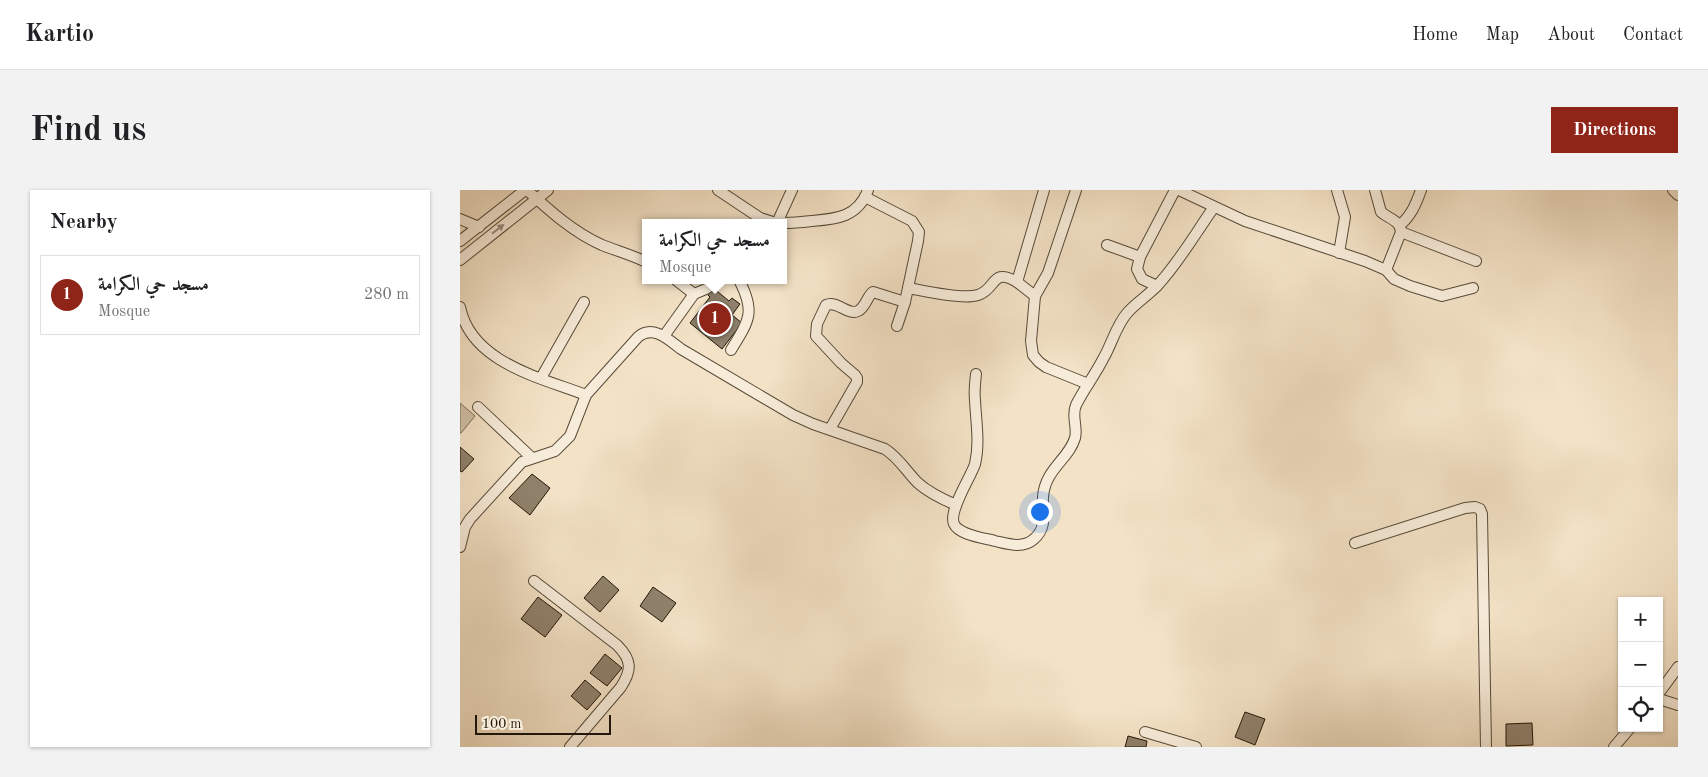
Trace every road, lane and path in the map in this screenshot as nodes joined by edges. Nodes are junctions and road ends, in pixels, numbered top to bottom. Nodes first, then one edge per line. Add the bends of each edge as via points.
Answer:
1 (526, 190) edge
2 (548, 190) edge
3 (718, 190) edge
4 (792, 190) edge
5 (1044, 190) edge
6 (1076, 190) edge
7 (1177, 190) edge
8 (1337, 190) edge
9 (1375, 190) edge
10 (1421, 190) edge
11 (1673, 190) edge
12 (866, 194) edge
13 (1678, 195) edge
14 (536, 199) junction
15 (1214, 207) junction
16 (460, 219) edge
17 (758, 219) edge
18 (778, 219) edge
19 (787, 223) edge
20 (478, 227) junction
21 (1400, 229) junction
22 (460, 241) edge
23 (1107, 245) dead end
24 (1339, 252) junction
25 (1140, 257) junction
26 (460, 260) edge
27 (642, 260) edge
28 (1476, 261) dead end
29 (1386, 270) junction
30 (1017, 282) junction
31 (681, 284) edge
32 (713, 284) edge
33 (741, 284) edge
34 (1157, 286) junction
35 (908, 288) junction
36 (1473, 288) dead end
37 (694, 294) junction
38 (1035, 296) junction
39 (584, 302) dead end
40 (905, 302) junction
41 (460, 307) edge
42 (896, 326) dead end
43 (664, 336) junction
44 (731, 350) dead end
45 (976, 374) dead end
46 (541, 378) junction
47 (1088, 384) junction
48 (586, 395) junction
49 (478, 407) dead end
50 (830, 429) junction
51 (532, 458) junction
52 (956, 505) junction
53 (1355, 543) dead end
54 (460, 547) edge
55 (534, 580) dead end
56 (1678, 667) edge
57 (1663, 688) edge
58 (1663, 700) edge
59 (1678, 705) edge
60 (1145, 732) dead end
61 (1627, 732) edge
62 (570, 747) edge
63 (1196, 747) edge
64 (1486, 747) edge
65 (1614, 747) edge

1 - 14 street
1 - 20 street
2 - 14 street
3 - 17 street
4 - 18 street
5 - 30 street
6 - 38 street via 1048,273
7 - 15 street
7 - 25 street
8 - 24 street via 1346,217
9 - 21 street via 1381,212 1393,219
10 - 21 street
11 - 13 street
12 - 19 street via 848,214 837,219
12 - 35 street via 912,221 916,227 918,241
26 -> 14 street
14 - 27 street via 583,235
15 - 24 street via 1245,221
15 - 34 street
16 - 20 street
20 - 22 street
21 - 28 street
21 - 29 street
23 - 25 street
24 - 29 street
25 - 34 street via 1139,274
29 - 36 street via 1400,282 1438,295
30 - 35 street via 1007,276 1000,277 976,296
30 - 38 street
31 - 37 street
32 - 37 street
33 - 44 street via 749,312
34 - 47 street via 1127,313
35 - 40 street
37 - 43 street
38 - 47 street via 1031,341 1034,355 1046,367
39 - 46 street
40 - 42 street
40 - 50 street via 873,292 858,311 833,303 826,305 816,336 857,378
41 - 46 street via 469,329 494,356
43 - 48 street via 654,332 641,334
43 - 50 street via 794,415
45 - 52 street via 977,452
46 - 48 street
47 - 52 street via 1075,407 1076,429 1072,446 1046,481 1043,524 1034,540 1012,546 968,534 954,524
48 - 51 street via 570,436 555,451
49 - 51 street
50 - 52 street via 884,449 930,492
51 - 54 street via 522,462 467,522
53 - 64 street via 1465,508 1480,509
55 - 62 street via 617,645 629,664 628,676 621,687
56 - 57 street
58 - 59 street
60 - 63 street
61 - 65 street

